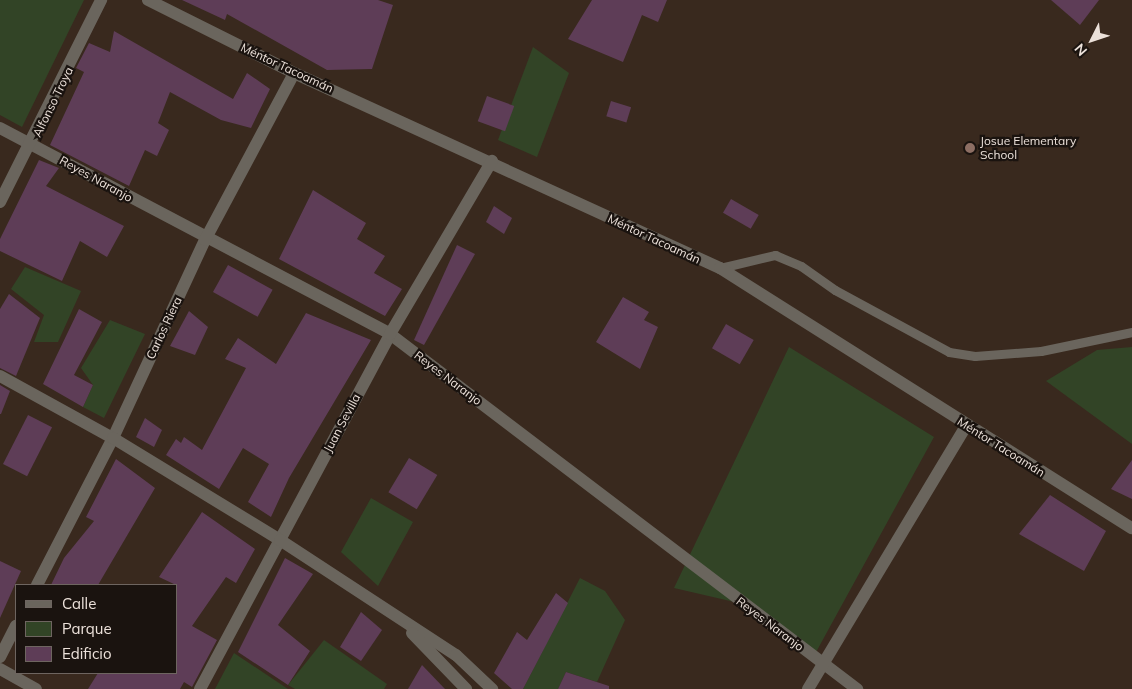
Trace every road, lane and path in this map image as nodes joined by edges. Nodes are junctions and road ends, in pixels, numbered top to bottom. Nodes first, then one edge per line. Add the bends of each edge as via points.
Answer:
1 (101, 0) edge
2 (148, 0) edge
3 (294, 73) junction
4 (0, 128) edge
5 (33, 143) junction
6 (492, 162) junction
7 (0, 202) edge
8 (205, 240) junction
9 (720, 268) junction
10 (1132, 332) edge
11 (390, 334) junction
12 (0, 376) edge
13 (966, 426) junction
14 (113, 438) junction
15 (1132, 528) edge
16 (280, 540) junction
17 (38, 584) edge
18 (397, 617) junction
19 (15, 628) edge
20 (0, 657) edge
21 (823, 664) junction
22 (0, 669) edge
23 (36, 689) edge
24 (200, 689) edge
25 (466, 689) edge
26 (492, 689) edge
27 (808, 689) edge
28 (857, 689) edge

1 - 5 street, Alfonso Troya
2 - 3 street, Méntor Tacoamán
3 - 6 street, Méntor Tacoamán
3 - 8 street, Carlos Riera
4 - 5 street, Reyes Naranjo
5 - 7 street, Alfonso Troya
5 - 8 street, Reyes Naranjo
6 - 9 street, Méntor Tacoamán
6 - 11 street, Juan Sevilla
8 - 11 street, Reyes Naranjo
8 - 14 street, Carlos Riera
9 - 10 lane via 775,255 801,266 835,290 949,352 975,356 1041,351
9 - 13 street, Méntor Tacoamán
11 - 16 street, Juan Sevilla
11 - 21 street, Reyes Naranjo
12 - 14 street
13 - 15 street, Méntor Tacoamán
13 - 21 street
14 - 16 street
14 - 17 street, Carlos Riera
16 - 18 street
16 - 24 street, Juan Sevilla
18 - 25 street
18 - 26 street via 456,656
19 - 20 street
21 - 27 street
21 - 28 street, Reyes Naranjo
22 - 23 street

